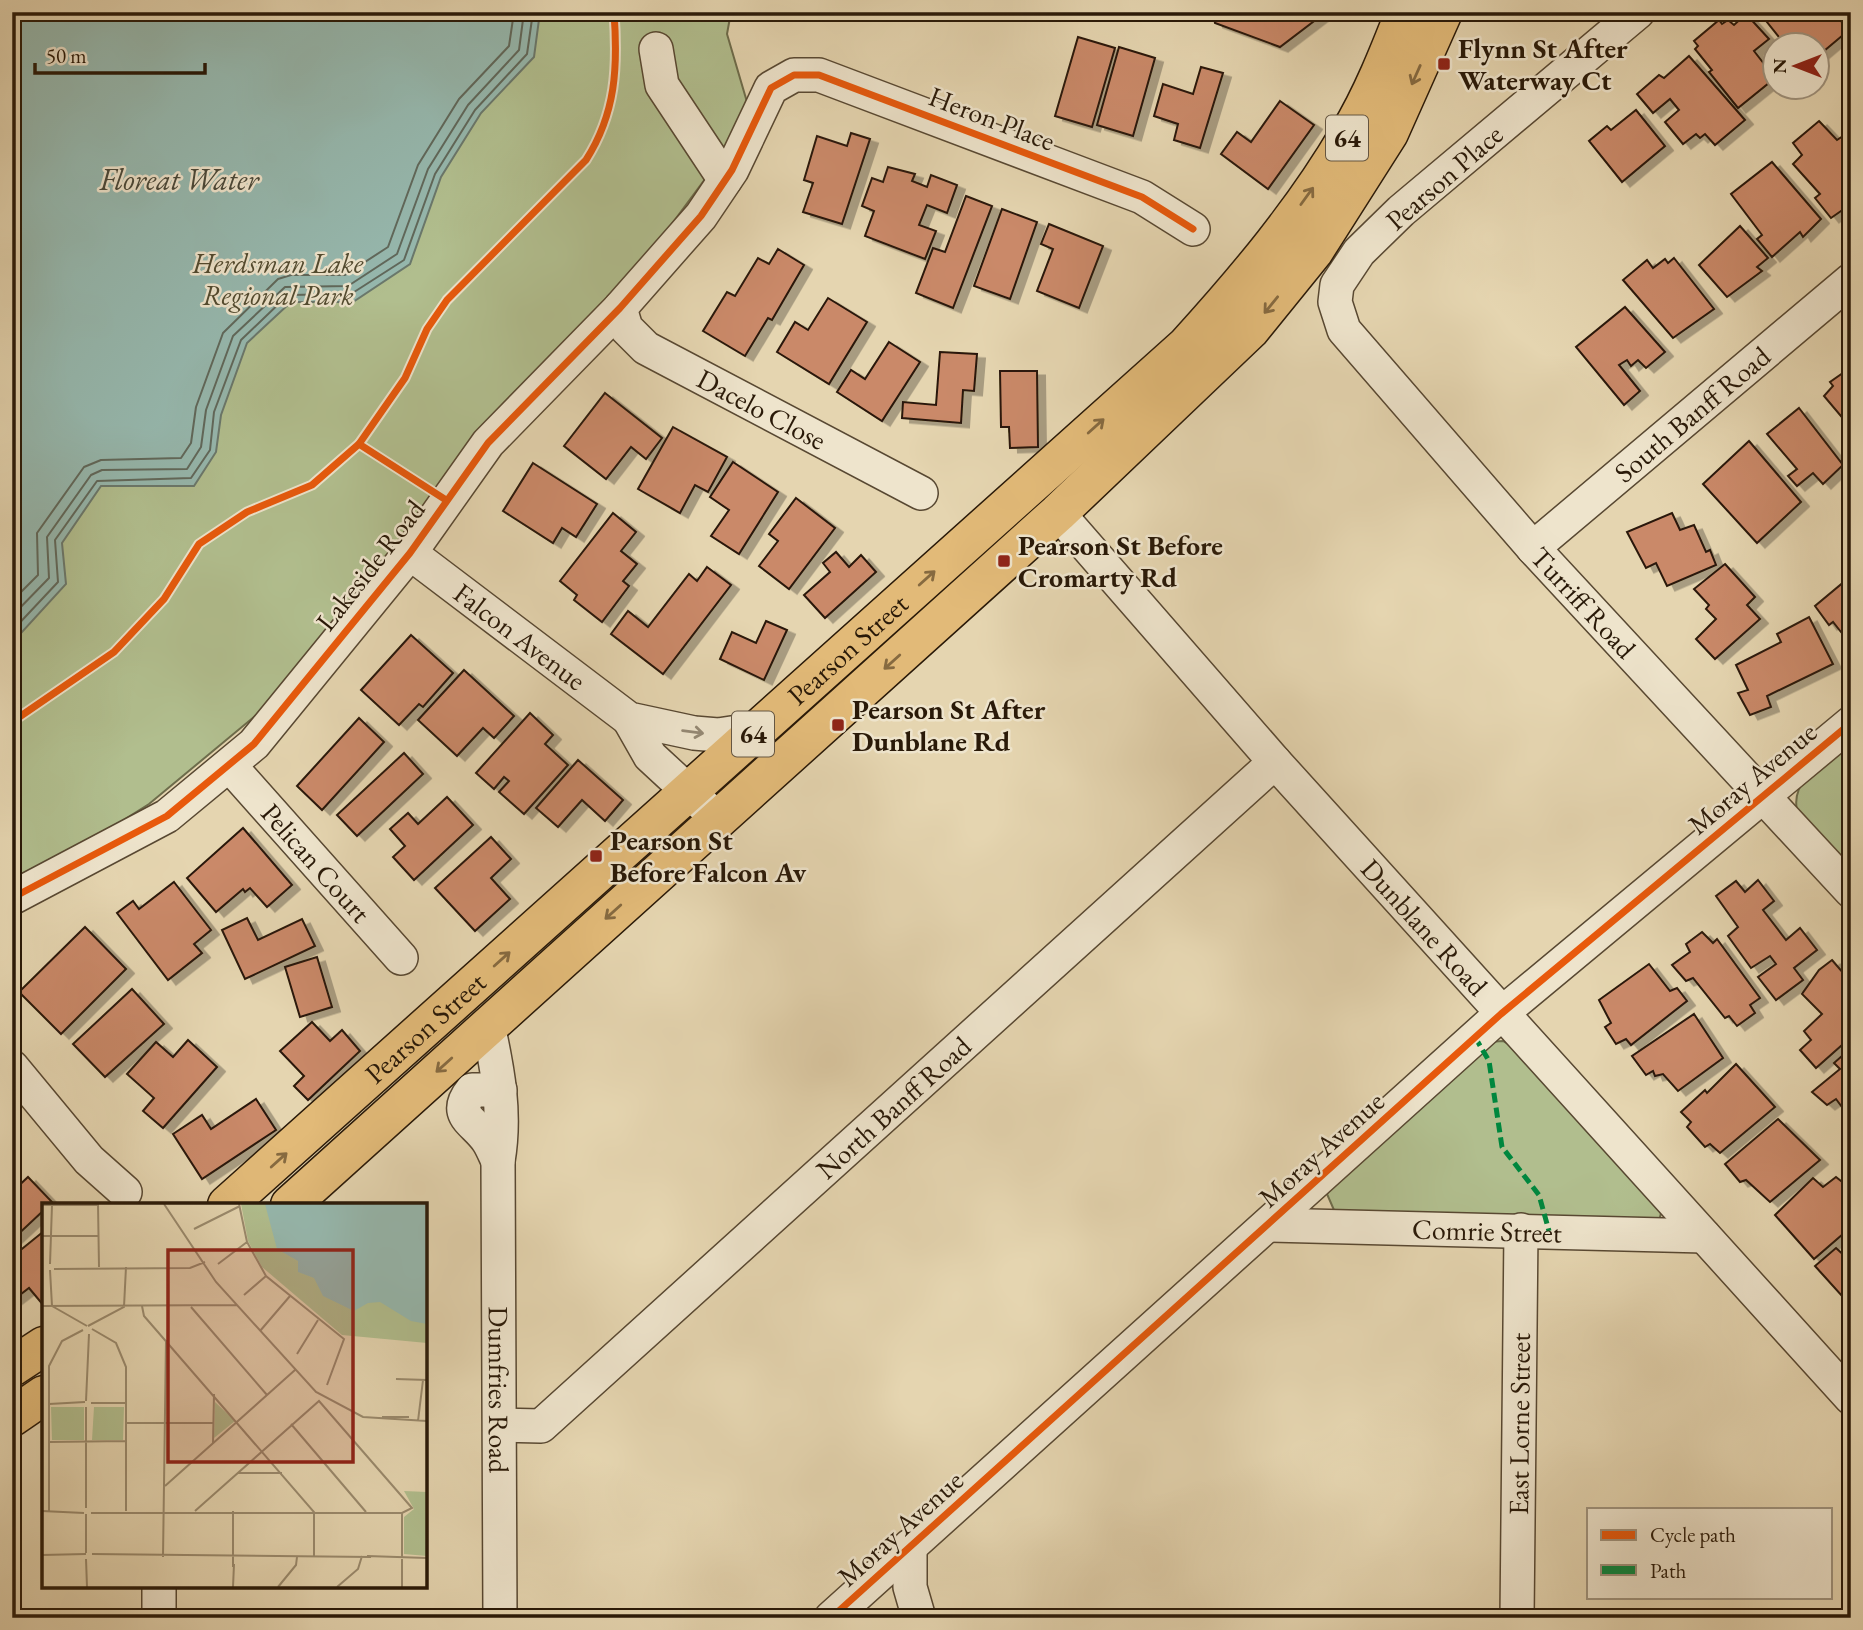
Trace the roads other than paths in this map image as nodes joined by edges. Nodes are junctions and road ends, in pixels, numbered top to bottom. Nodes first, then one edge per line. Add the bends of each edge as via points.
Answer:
1 (1405, 12) edge
2 (1443, 12) edge
3 (1638, 12) edge
4 (656, 49) dead end
5 (771, 88) joint
6 (725, 180) junction
7 (1193, 229) dead end
8 (1851, 280) edge
9 (1335, 302) joint
10 (620, 308) junction
11 (921, 493) dead end
12 (1058, 513) junction
13 (1533, 548) junction
14 (410, 553) junction
15 (629, 719) junction
16 (1851, 723) edge
17 (758, 729) junction
18 (1275, 762) junction
19 (231, 766) junction
20 (687, 792) junction
21 (1764, 795) junction
22 (717, 818) junction
23 (1851, 891) edge
24 (12, 898) edge
25 (401, 958) dead end
26 (1501, 1014) junction
27 (488, 1025) junction
28 (12, 1067) edge
29 (125, 1192) dead end
30 (229, 1203) edge
31 (292, 1203) edge
32 (1268, 1225) junction
33 (1521, 1230) junction
34 (1704, 1236) junction
35 (42, 1347) edge
36 (12, 1367) edge
37 (42, 1396) edge
38 (1851, 1398) edge
39 (12, 1417) edge
40 (500, 1425) junction
41 (911, 1546) junction
42 (159, 1588) edge
43 (159, 1618) edge
44 (500, 1618) edge
45 (831, 1618) edge
46 (919, 1618) edge
47 (1517, 1618) edge

17 -> 1 main road, Pearson Street / 64 via 1185,346 1268,252 1351,132
2 -> 12 main road, Pearson Street / 64 via 1389,133 1314,251 1250,330
3 - 9 street, Pearson Place via 1401,211 1345,271
4 - 6 street via 662,85
5 - 6 street, Lakeside Road
5 - 7 street, Heron Place via 794,75 819,75 1142,197
6 - 10 street, Lakeside Road via 701,216
8 - 13 street, South Banff Road
9 - 13 street, Turriff Road via 1344,330
10 - 11 street, Dacelo Close via 626,328 646,348
10 - 14 street, Lakeside Road via 488,443
12 - 18 street, Dunblane Road
12 -> 22 main road, Pearson Street / 64
13 - 21 street, Turriff Road
14 - 15 street, Falcon Avenue
14 - 19 street, Lakeside Road
15 -> 17 street, Falcon Avenue via 718,735
15 - 20 street, Falcon Avenue via 650,756
16 - 21 street, Moray Avenue
17 - 20 main road, Pearson Street / 64
18 - 26 street, Dunblane Road
18 - 40 street, North Banff Road via 541,1426
19 - 24 street, Lakeside Road via 167,816
19 - 25 street, Pelican Court
20 - 22 street, Falcon Avenue
30 -> 20 main road, Pearson Street / 64
21 - 23 street, Turriff Road
21 - 26 street, Moray Avenue
22 -> 27 main road, Pearson Street / 64
26 - 32 street, Moray Avenue
26 - 34 street, Dunblane Road
27 -> 31 main road, Pearson Street / 64
27 - 40 street, Dumfries Road via 503,1129 498,1161
28 - 29 street via 89,1160
32 - 33 street, Comrie Street
32 - 41 street, Moray Avenue
33 - 34 street, Comrie Street
33 - 47 street, East Lorne Street
34 - 38 street, Dunblane Road
35 - 36 main road
37 - 39 main road
40 - 44 street, Dumfries Road
41 - 45 street, Moray Avenue
41 - 46 street via 910,1587
42 - 43 street

